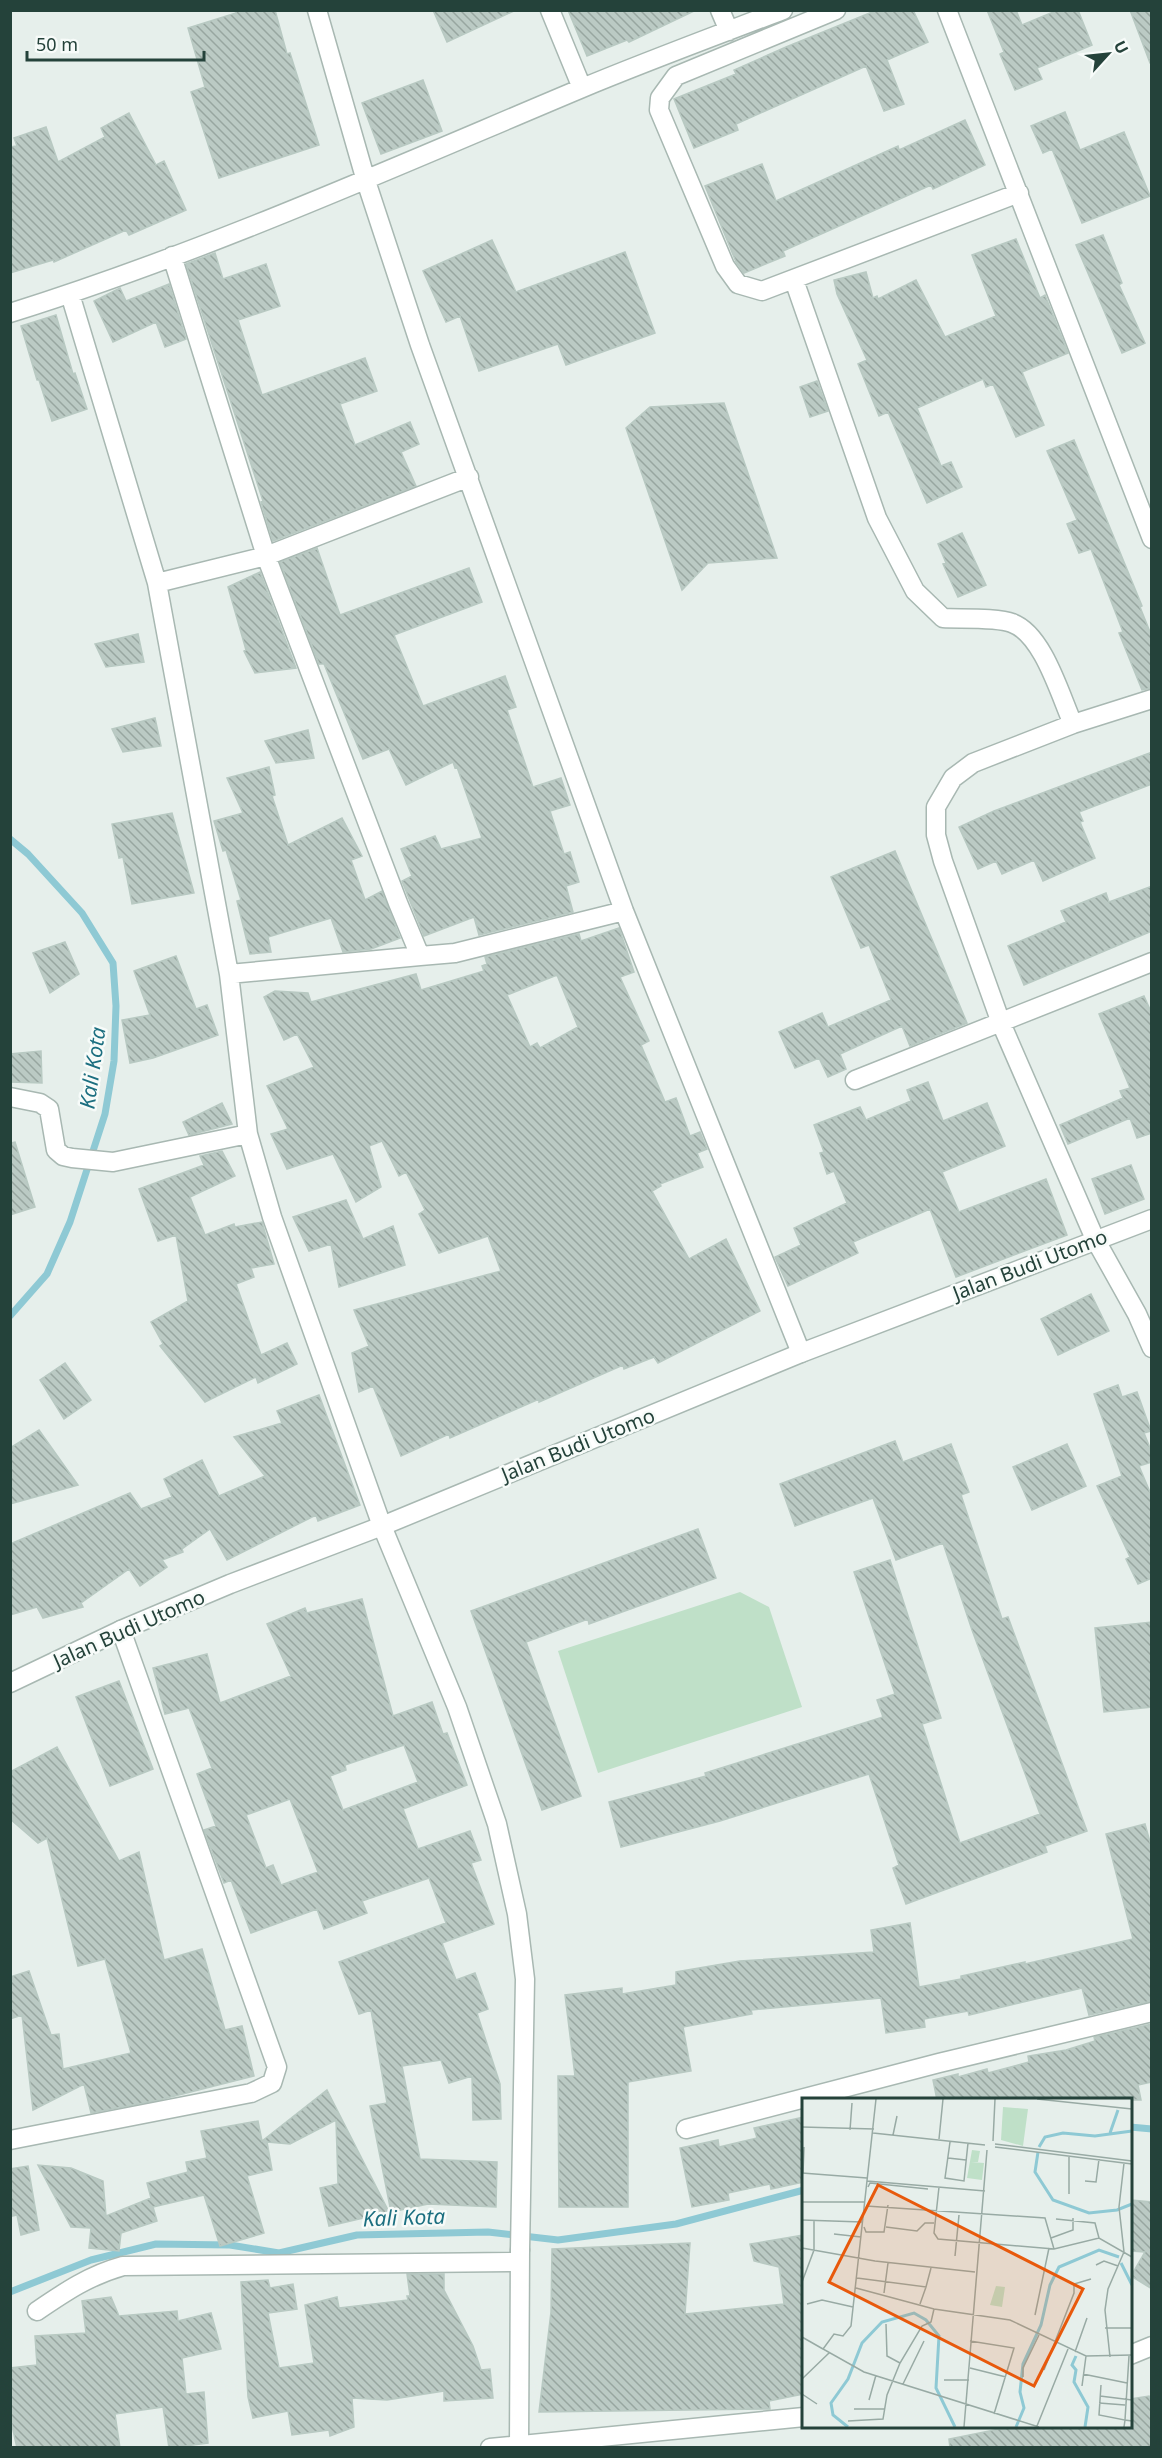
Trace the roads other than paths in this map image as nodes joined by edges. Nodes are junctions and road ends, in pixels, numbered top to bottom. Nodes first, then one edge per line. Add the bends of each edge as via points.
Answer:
1 (317, 10) edge
2 (550, 10) edge
3 (720, 10) edge
4 (783, 10) edge
5 (836, 10) edge
6 (947, 10) edge
7 (729, 31) junction
8 (582, 88) junction
9 (366, 181) junction
10 (1019, 193) junction
11 (172, 256) junction
12 (794, 280) junction
13 (69, 294) junction
14 (10, 313) edge
15 (469, 477) junction
16 (1152, 539) edge
17 (266, 556) junction
18 (157, 583) junction
19 (1152, 699) edge
20 (1073, 724) junction
21 (624, 911) junction
22 (420, 956) junction
23 (1152, 962) edge
24 (229, 974) junction
25 (1001, 1023) junction
26 (855, 1080) dead end
27 (10, 1097) edge
28 (248, 1134) junction
29 (1152, 1219) edge
30 (1095, 1239) junction
31 (1152, 1348) edge
32 (801, 1353) junction
33 (382, 1526) junction
34 (121, 1630) junction
35 (10, 1683) edge
36 (1152, 2012) edge
37 (805, 2098) edge
38 (802, 2099) edge
39 (686, 2129) dead end
40 (10, 2140) edge
41 (519, 2256) junction
42 (37, 2311) dead end
43 (1152, 2346) edge
44 (1132, 2355) edge
45 (802, 2417) edge
46 (519, 2446) edge
47 (490, 2448) edge

1 - 9 street
2 - 8 street
3 - 7 street
4 - 7 street
5 - 12 street via 676,76 660,98 663,121 725,266 738,284 762,291
6 - 10 street
7 - 8 street
8 - 9 street
9 - 11 street
9 - 15 street
10 - 12 street
10 - 16 street
11 - 13 street
11 - 17 street
12 - 20 street via 877,518 915,591 943,618 1011,622 1028,631
13 - 14 street
13 - 18 street
15 - 17 street
15 - 21 street
17 - 18 street
17 - 22 street
18 - 24 street
19 - 20 street
20 - 25 street via 973,763 953,778 936,807 936,834 943,861
21 - 22 street via 455,953
21 - 32 street
22 - 24 street
23 - 25 street
24 - 28 street
25 - 26 street
25 - 30 street
27 - 28 street via 34,1101 49,1109 56,1150 72,1158 113,1162
28 - 33 street via 272,1217
29 - 30 street, Jalan Budi Utomo
30 - 31 street
30 - 32 street, Jalan Budi Utomo
32 - 33 street, Jalan Budi Utomo
33 - 34 street, Jalan Budi Utomo
33 - 41 street via 457,1707 498,1824 517,1914 525,1979
34 - 35 street, Jalan Budi Utomo
34 - 40 street via 277,2067 272,2083 251,2093
36 - 37 street
38 - 39 street
41 - 42 street via 123,2266 89,2278
41 - 46 street
43 - 44 street
45 - 46 street
46 - 47 street

